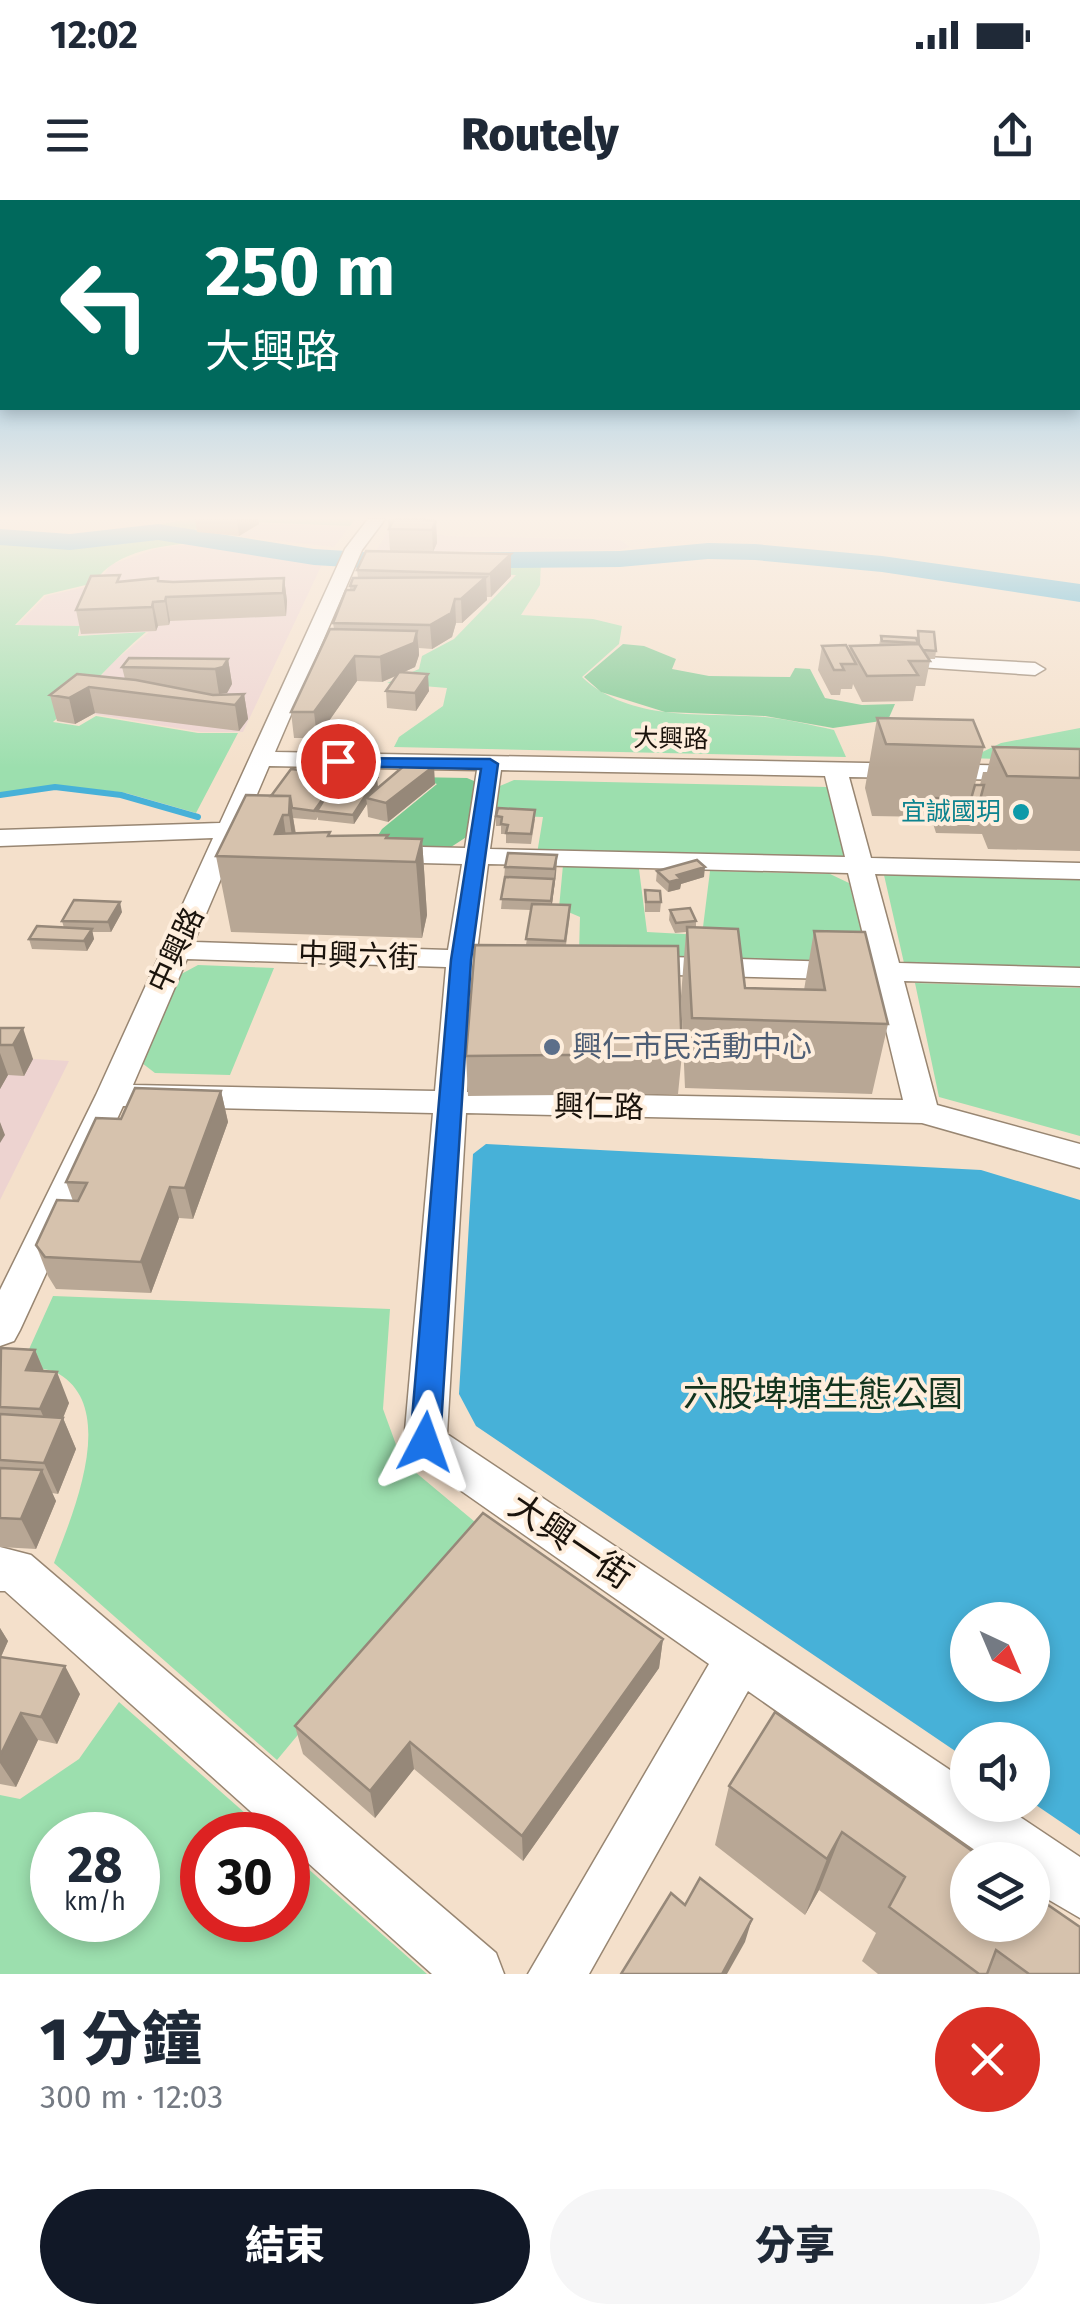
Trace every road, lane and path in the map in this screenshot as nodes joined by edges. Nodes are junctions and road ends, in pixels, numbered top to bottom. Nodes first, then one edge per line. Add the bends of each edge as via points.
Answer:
1 (331, 602) edge
2 (926, 664) edge
3 (1035, 668) dead end
4 (262, 760) junction
5 (490, 764) junction
6 (835, 768) junction
7 (1080, 774) edge
8 (0, 838) edge
9 (232, 841) junction
10 (360, 853) edge
11 (476, 859) junction
12 (860, 864) junction
13 (1080, 871) edge
14 (175, 950) junction
15 (461, 960) junction
16 (519, 962) edge
17 (616, 964) edge
18 (888, 973) junction
19 (1080, 978) edge
20 (112, 1095) junction
21 (450, 1104) junction
22 (922, 1112) junction
23 (1080, 1156) edge
24 (0, 1330) edge
25 (0, 1569) edge
26 (740, 1656) junction
27 (1080, 1890) edge
28 (475, 1974) edge
29 (557, 1974) edge

1 - 4 street, 中興路
2 - 3 street
4 - 5 street, 大興路
4 - 9 street, 中興路
5 - 6 street, 大興路
5 - 11 street, 大興一街
6 - 7 street, 大興路
6 - 12 street
8 - 9 street
9 - 14 street, 中興路
10 - 11 street
11 - 12 street
11 - 15 street, 大興一街
12 - 13 street
12 - 18 street
14 - 15 street, 中興六街
14 - 20 street, 中興路
15 - 16 street, 中興六街
15 - 21 street, 大興一街
17 - 18 street
18 - 19 street
18 - 22 street
20 - 21 street, 興仁路
20 - 24 street, 中興路
21 - 22 street, 興仁路
21 - 26 street, 大興一街 via 425,1442
22 - 23 street, 興仁路
25 - 28 street via 15,1570
26 - 27 street, 大興一街
26 - 29 street

